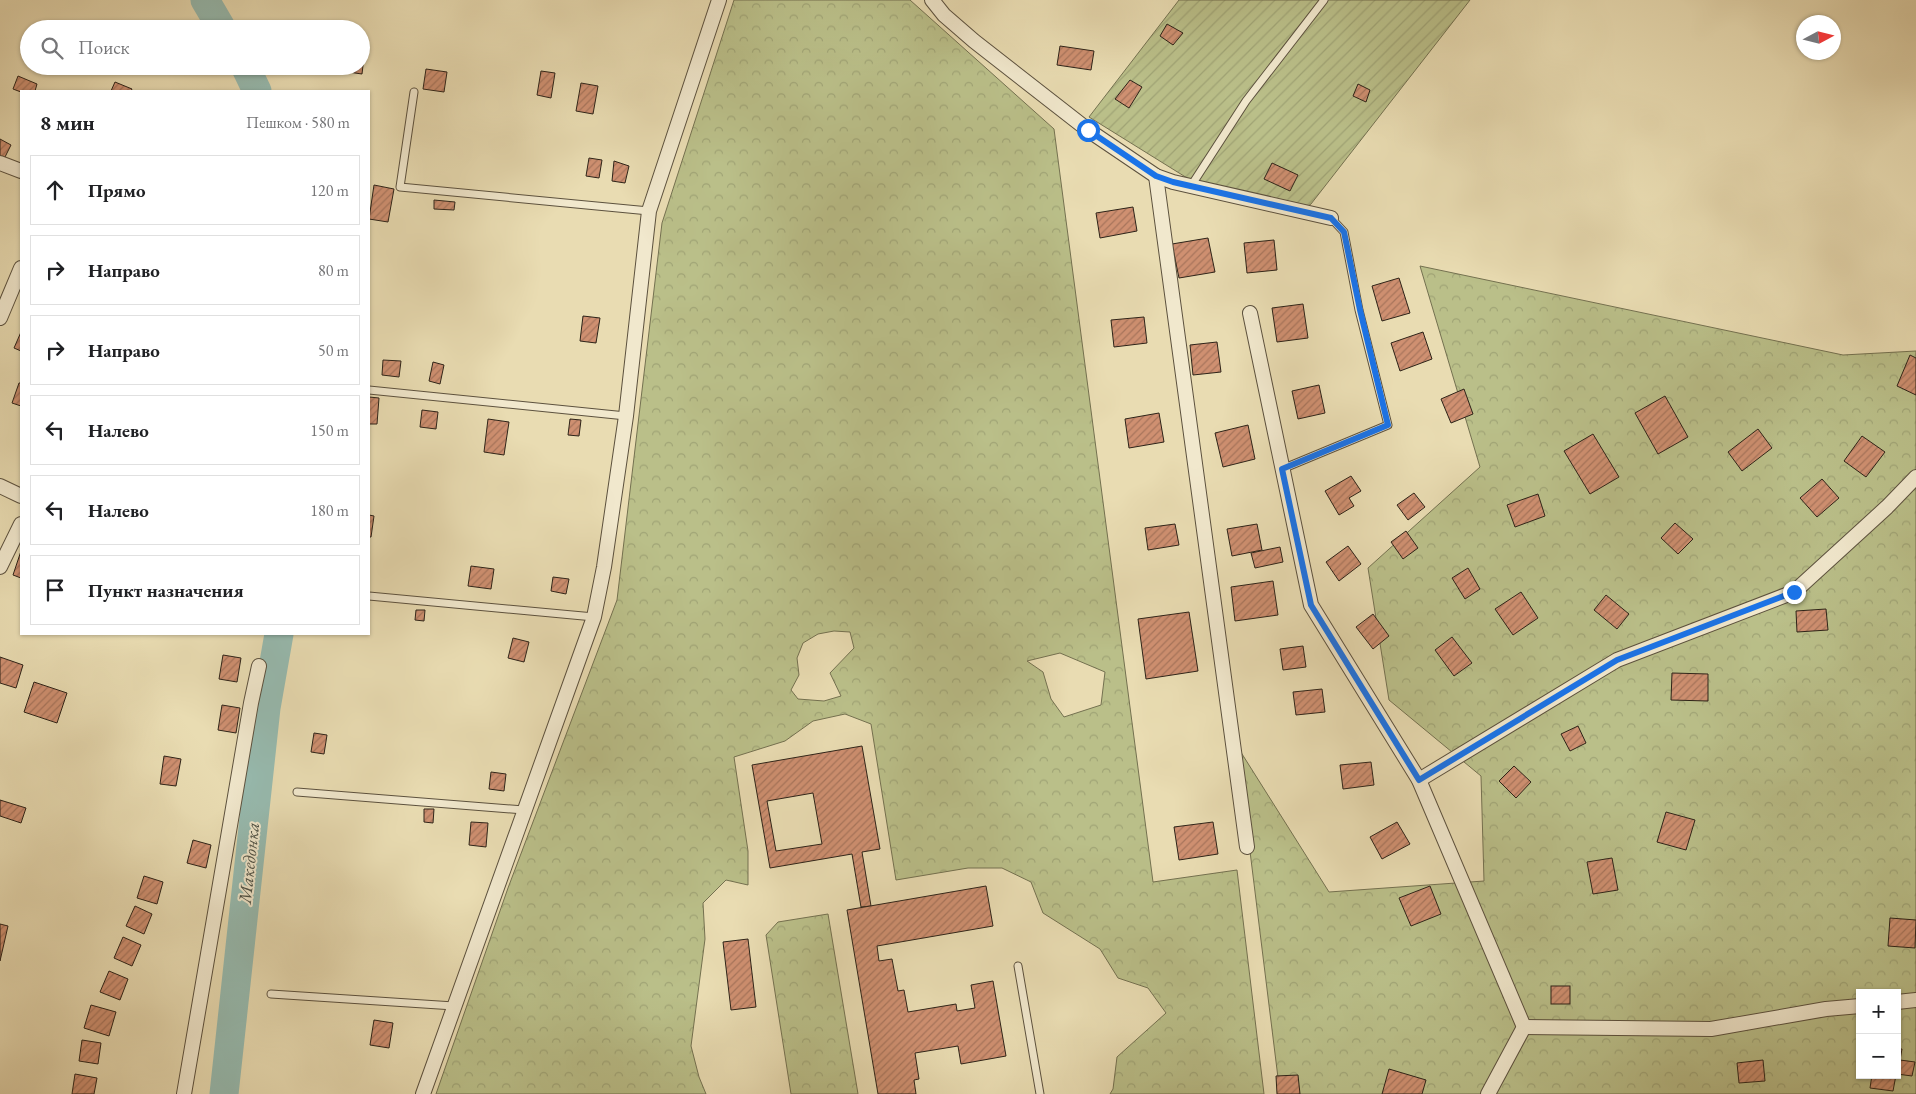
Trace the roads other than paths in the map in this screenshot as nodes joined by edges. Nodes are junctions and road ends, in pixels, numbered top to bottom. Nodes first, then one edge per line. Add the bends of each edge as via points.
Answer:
1 (719, 0) edge
2 (932, 0) edge
3 (1324, 0) edge
4 (414, 92) dead end
5 (0, 163) edge
6 (20, 171) edge
7 (1156, 176) junction
8 (1191, 186) junction
9 (649, 211) junction
10 (1331, 218) joint
11 (20, 270) edge
12 (1250, 313) dead end
13 (0, 318) edge
14 (370, 390) edge
15 (626, 416) junction
16 (1282, 469) junction
17 (1916, 477) edge
18 (0, 486) edge
19 (20, 496) edge
20 (20, 526) edge
21 (0, 567) edge
22 (370, 596) edge
23 (594, 617) junction
24 (259, 666) dead end
25 (1419, 780) junction
26 (297, 792) dead end
27 (524, 810) junction
28 (1247, 847) dead end
29 (1018, 966) dead end
30 (271, 994) dead end
31 (1916, 1000) edge
32 (1901, 1002) edge
33 (454, 1006) junction
34 (1856, 1006) edge
35 (1524, 1027) junction
36 (184, 1094) edge
37 (423, 1094) edge
38 (1040, 1094) edge
39 (1488, 1094) edge

1 - 9 street
2 - 7 street via 944,15 1007,67 1088,130
3 - 8 lane via 1246,101
4 - 9 lane via 400,188
5 - 6 street
7 - 8 street
7 - 28 street
8 - 10 street
9 - 15 street
10 - 16 lane via 1344,232 1388,425
11 - 13 street
12 - 16 street
14 - 15 lane
15 - 23 street
16 - 25 street via 1311,605
17 - 25 street via 1794,592 1617,660
18 - 19 street
20 - 21 street
22 - 23 lane
23 - 27 street
24 - 36 street
25 - 35 street
26 - 27 lane
27 - 33 street
29 - 38 lane
30 - 33 lane
31 - 32 street
33 - 37 street
34 - 35 street via 1711,1029
35 - 39 street

